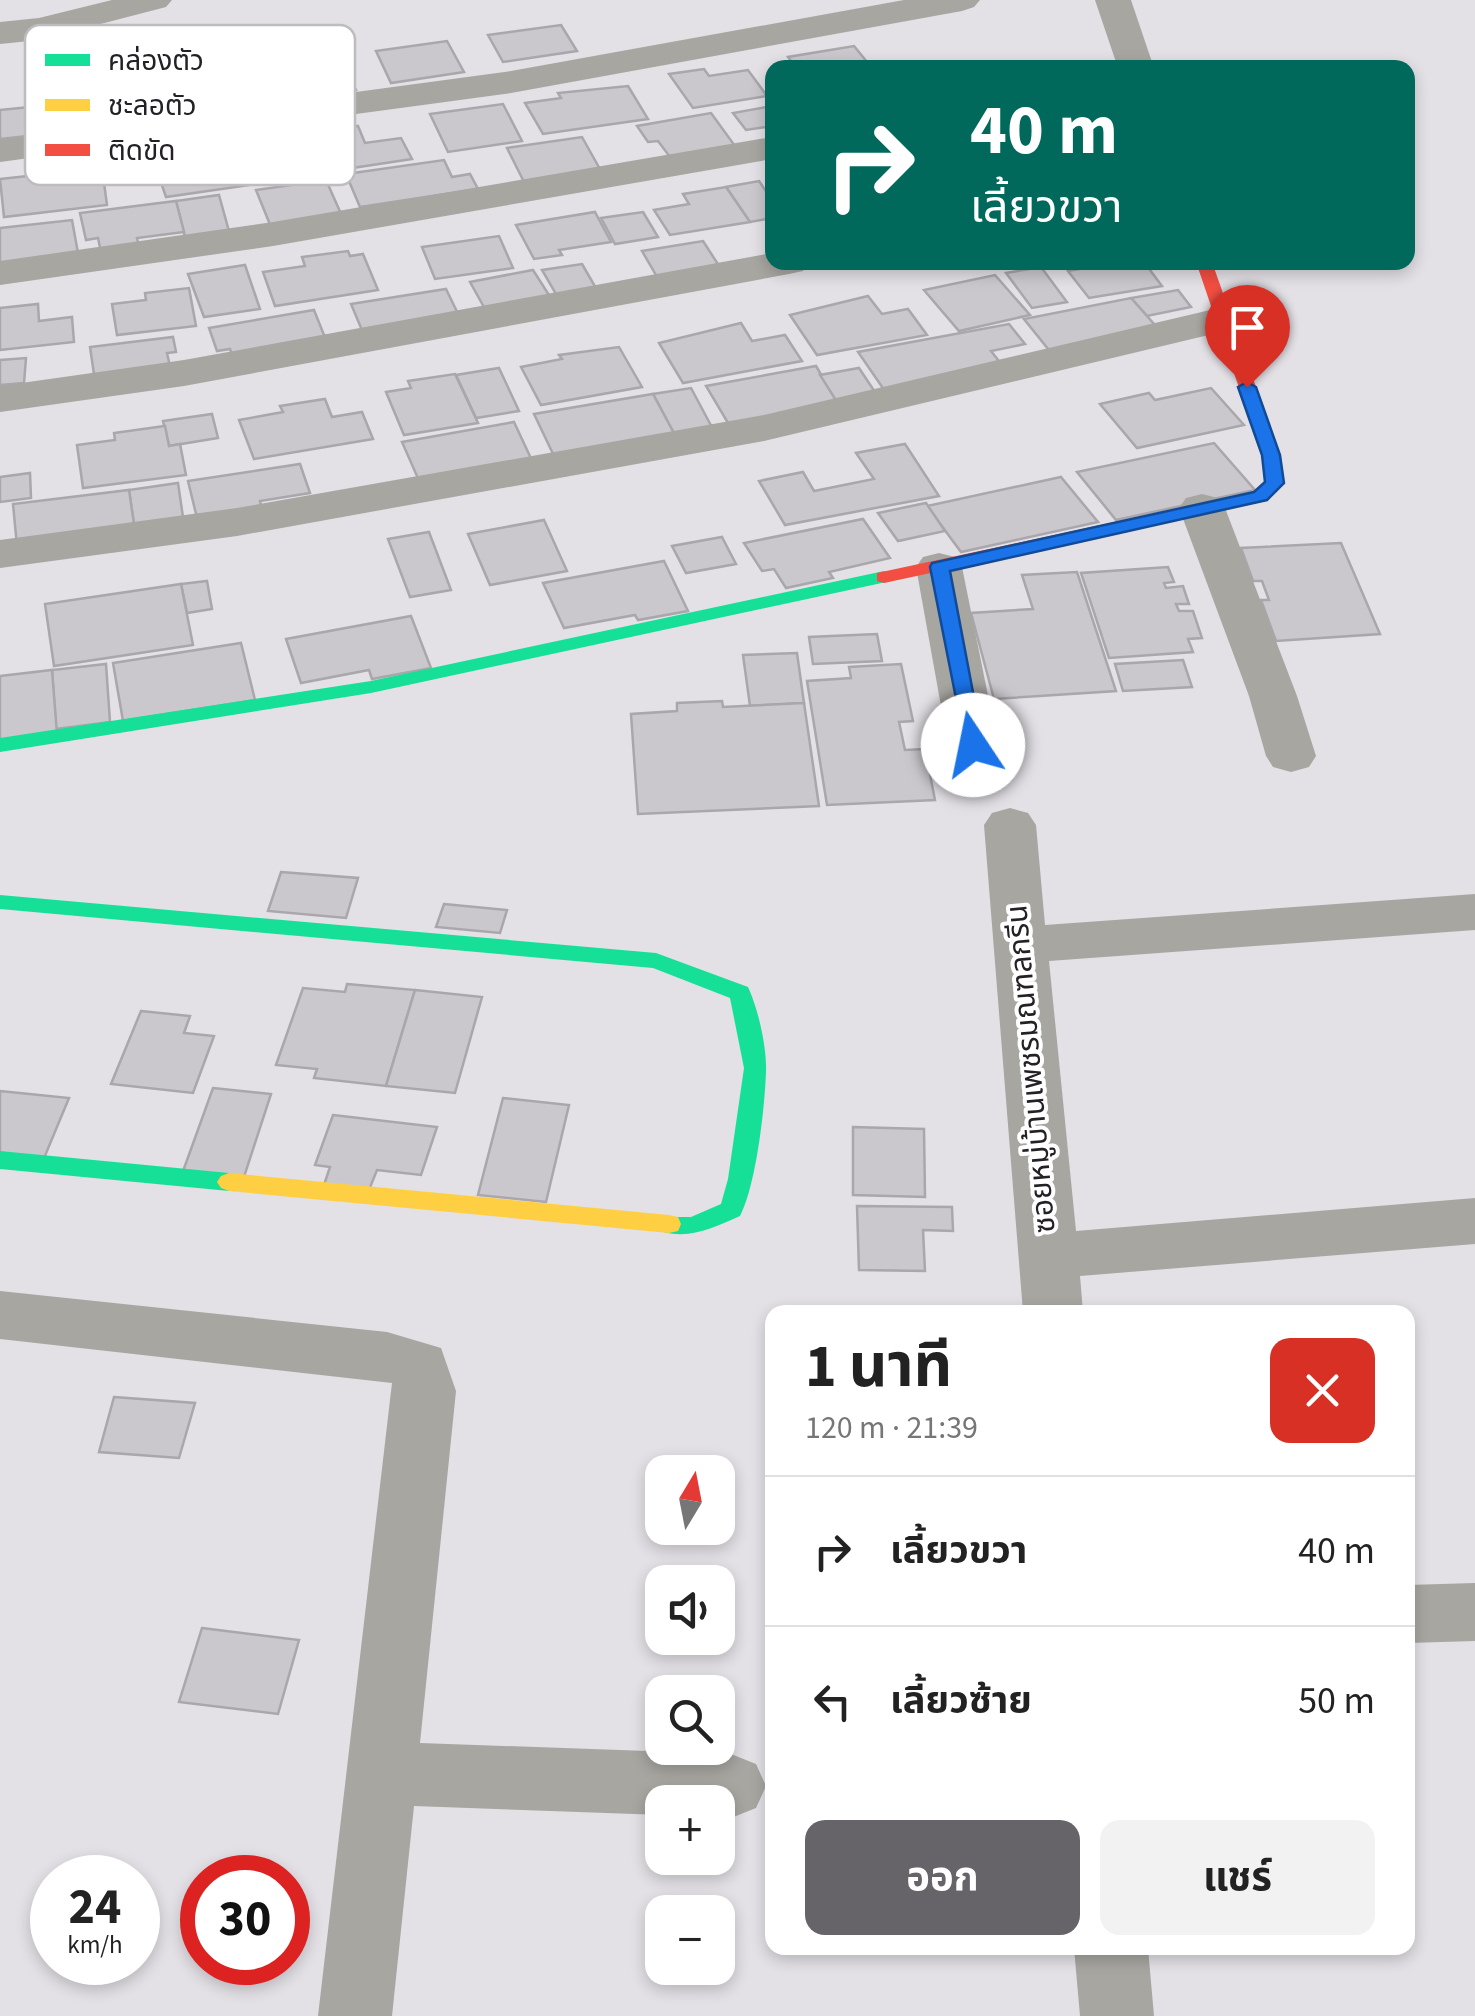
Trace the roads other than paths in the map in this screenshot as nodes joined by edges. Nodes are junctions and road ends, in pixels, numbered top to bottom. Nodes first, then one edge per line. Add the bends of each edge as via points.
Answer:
1 (17, 0) edge
2 (154, 0) edge
3 (962, 0) edge
4 (1112, 0) edge
5 (60, 24) junction
6 (54, 25) edge
7 (25, 30) edge
8 (0, 34) edge
9 (1133, 60) edge
10 (355, 103) edge
11 (25, 148) edge
12 (765, 149) edge
13 (0, 151) edge
14 (765, 266) edge
15 (1207, 270) edge
16 (0, 273) edge
17 (1224, 319) junction
18 (0, 399) edge
19 (1202, 508) junction
20 (0, 554) edge
21 (939, 567) junction
22 (0, 745) edge
23 (973, 745) dead end
24 (1291, 756) dead end
25 (1010, 825) dead end
26 (0, 902) edge
27 (1475, 912) edge
28 (1020, 945) junction
29 (0, 1160) edge
30 (1475, 1221) edge
31 (1051, 1284) edge
32 (0, 1315) edge
33 (1475, 1612) edge
34 (1415, 1614) edge
35 (384, 1773) junction
36 (704, 1785) edge
37 (1112, 1955) edge
38 (355, 2016) edge
39 (1117, 2016) edge

1 - 5 street
2 - 5 street
3 - 10 street via 511,82
4 - 9 street
5 - 6 street
7 - 8 street
11 - 13 street
12 - 16 street via 273,234
14 - 18 street via 184,373
15 - 17 street
17 - 19 street via 1271,455 1274,483 1260,496
17 - 20 street via 764,428 237,522
19 - 21 street
19 - 24 street
21 - 22 street via 371,686
21 - 23 street
25 - 28 street, ซอยหมู่บ้านเพชรมณฑลกรีน
26 - 29 street via 656,962 740,993 755,1068 731,1210 692,1226
27 - 28 street
28 - 31 street, ซอยหมู่บ้านเพชรมณฑลกรีน
30 - 31 street
32 - 35 street via 387,1357 419,1366 426,1391
33 - 34 street
35 - 36 street
35 - 38 street
37 - 39 street

